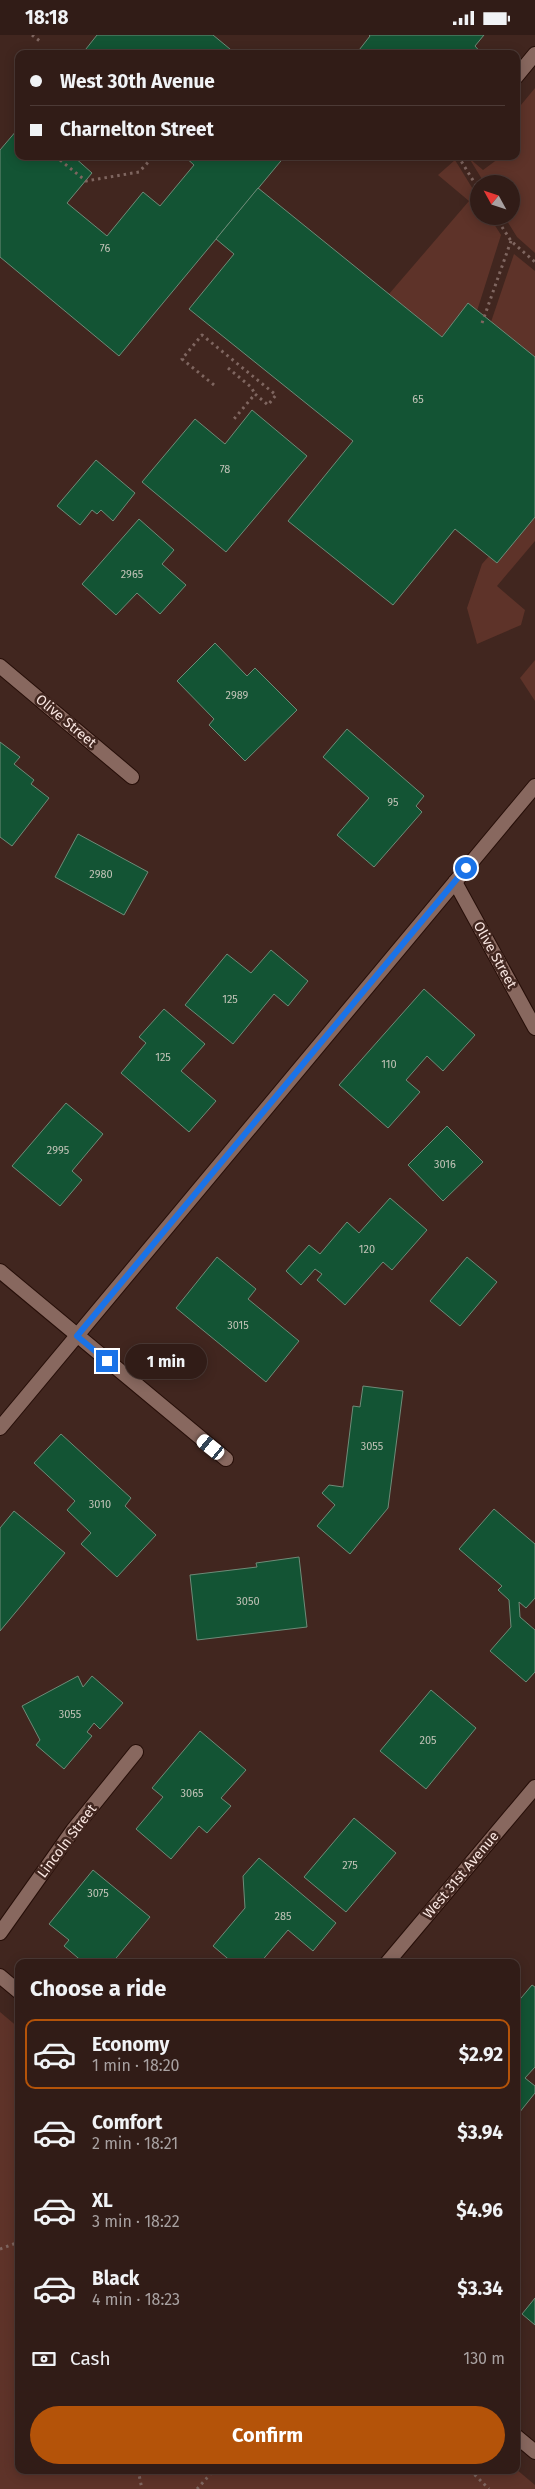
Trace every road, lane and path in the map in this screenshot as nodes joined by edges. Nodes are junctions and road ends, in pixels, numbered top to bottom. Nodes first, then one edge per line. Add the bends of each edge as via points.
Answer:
1 (32, 35) edge
2 (40, 42) dead end
3 (535, 54) edge
4 (520, 72) edge
5 (60, 160) edge
6 (150, 160) edge
7 (460, 160) edge
8 (470, 175) edge
9 (501, 225) edge
10 (511, 241) junction
11 (535, 262) edge
12 (482, 323) dead end
13 (228, 368) dead end
14 (214, 385) dead end
15 (255, 394) junction
16 (234, 419) dead end
17 (0, 666) edge
18 (132, 777) dead end
19 (535, 786) edge
20 (455, 882) junction
21 (535, 1029) edge
22 (0, 1271) edge
23 (77, 1336) junction
24 (0, 1428) edge
25 (226, 1459) dead end
26 (136, 1752) dead end
27 (535, 1787) edge
28 (0, 1933) edge
29 (390, 1959) edge
30 (0, 1976) edge
31 (15, 1989) edge
32 (15, 2243) edge
33 (0, 2249) edge
34 (520, 2439) edge
35 (535, 2452) edge
36 (139, 2474) edge
37 (210, 2474) edge
38 (474, 2474) edge
39 (142, 2489) edge
40 (197, 2489) edge
41 (489, 2489) edge

1 - 2 path
3 - 4 street
5 - 6 path via 86,181 139,172
7 - 8 path
9 - 10 path
10 - 11 path
10 - 12 path
13 - 15 path
14 - 15 path via 182,359 202,335 276,395 268,405
15 - 16 path
17 - 18 street, Olive Street
19 - 20 street
20 - 21 street, Olive Street
20 - 23 street
22 - 23 street
23 - 24 street
23 - 25 street
26 - 28 street, Lincoln Street via 73,1830
27 - 29 street, West 31st Avenue
30 - 31 street
32 - 33 path
34 - 35 street
36 - 39 path
37 - 40 path
38 - 41 path

